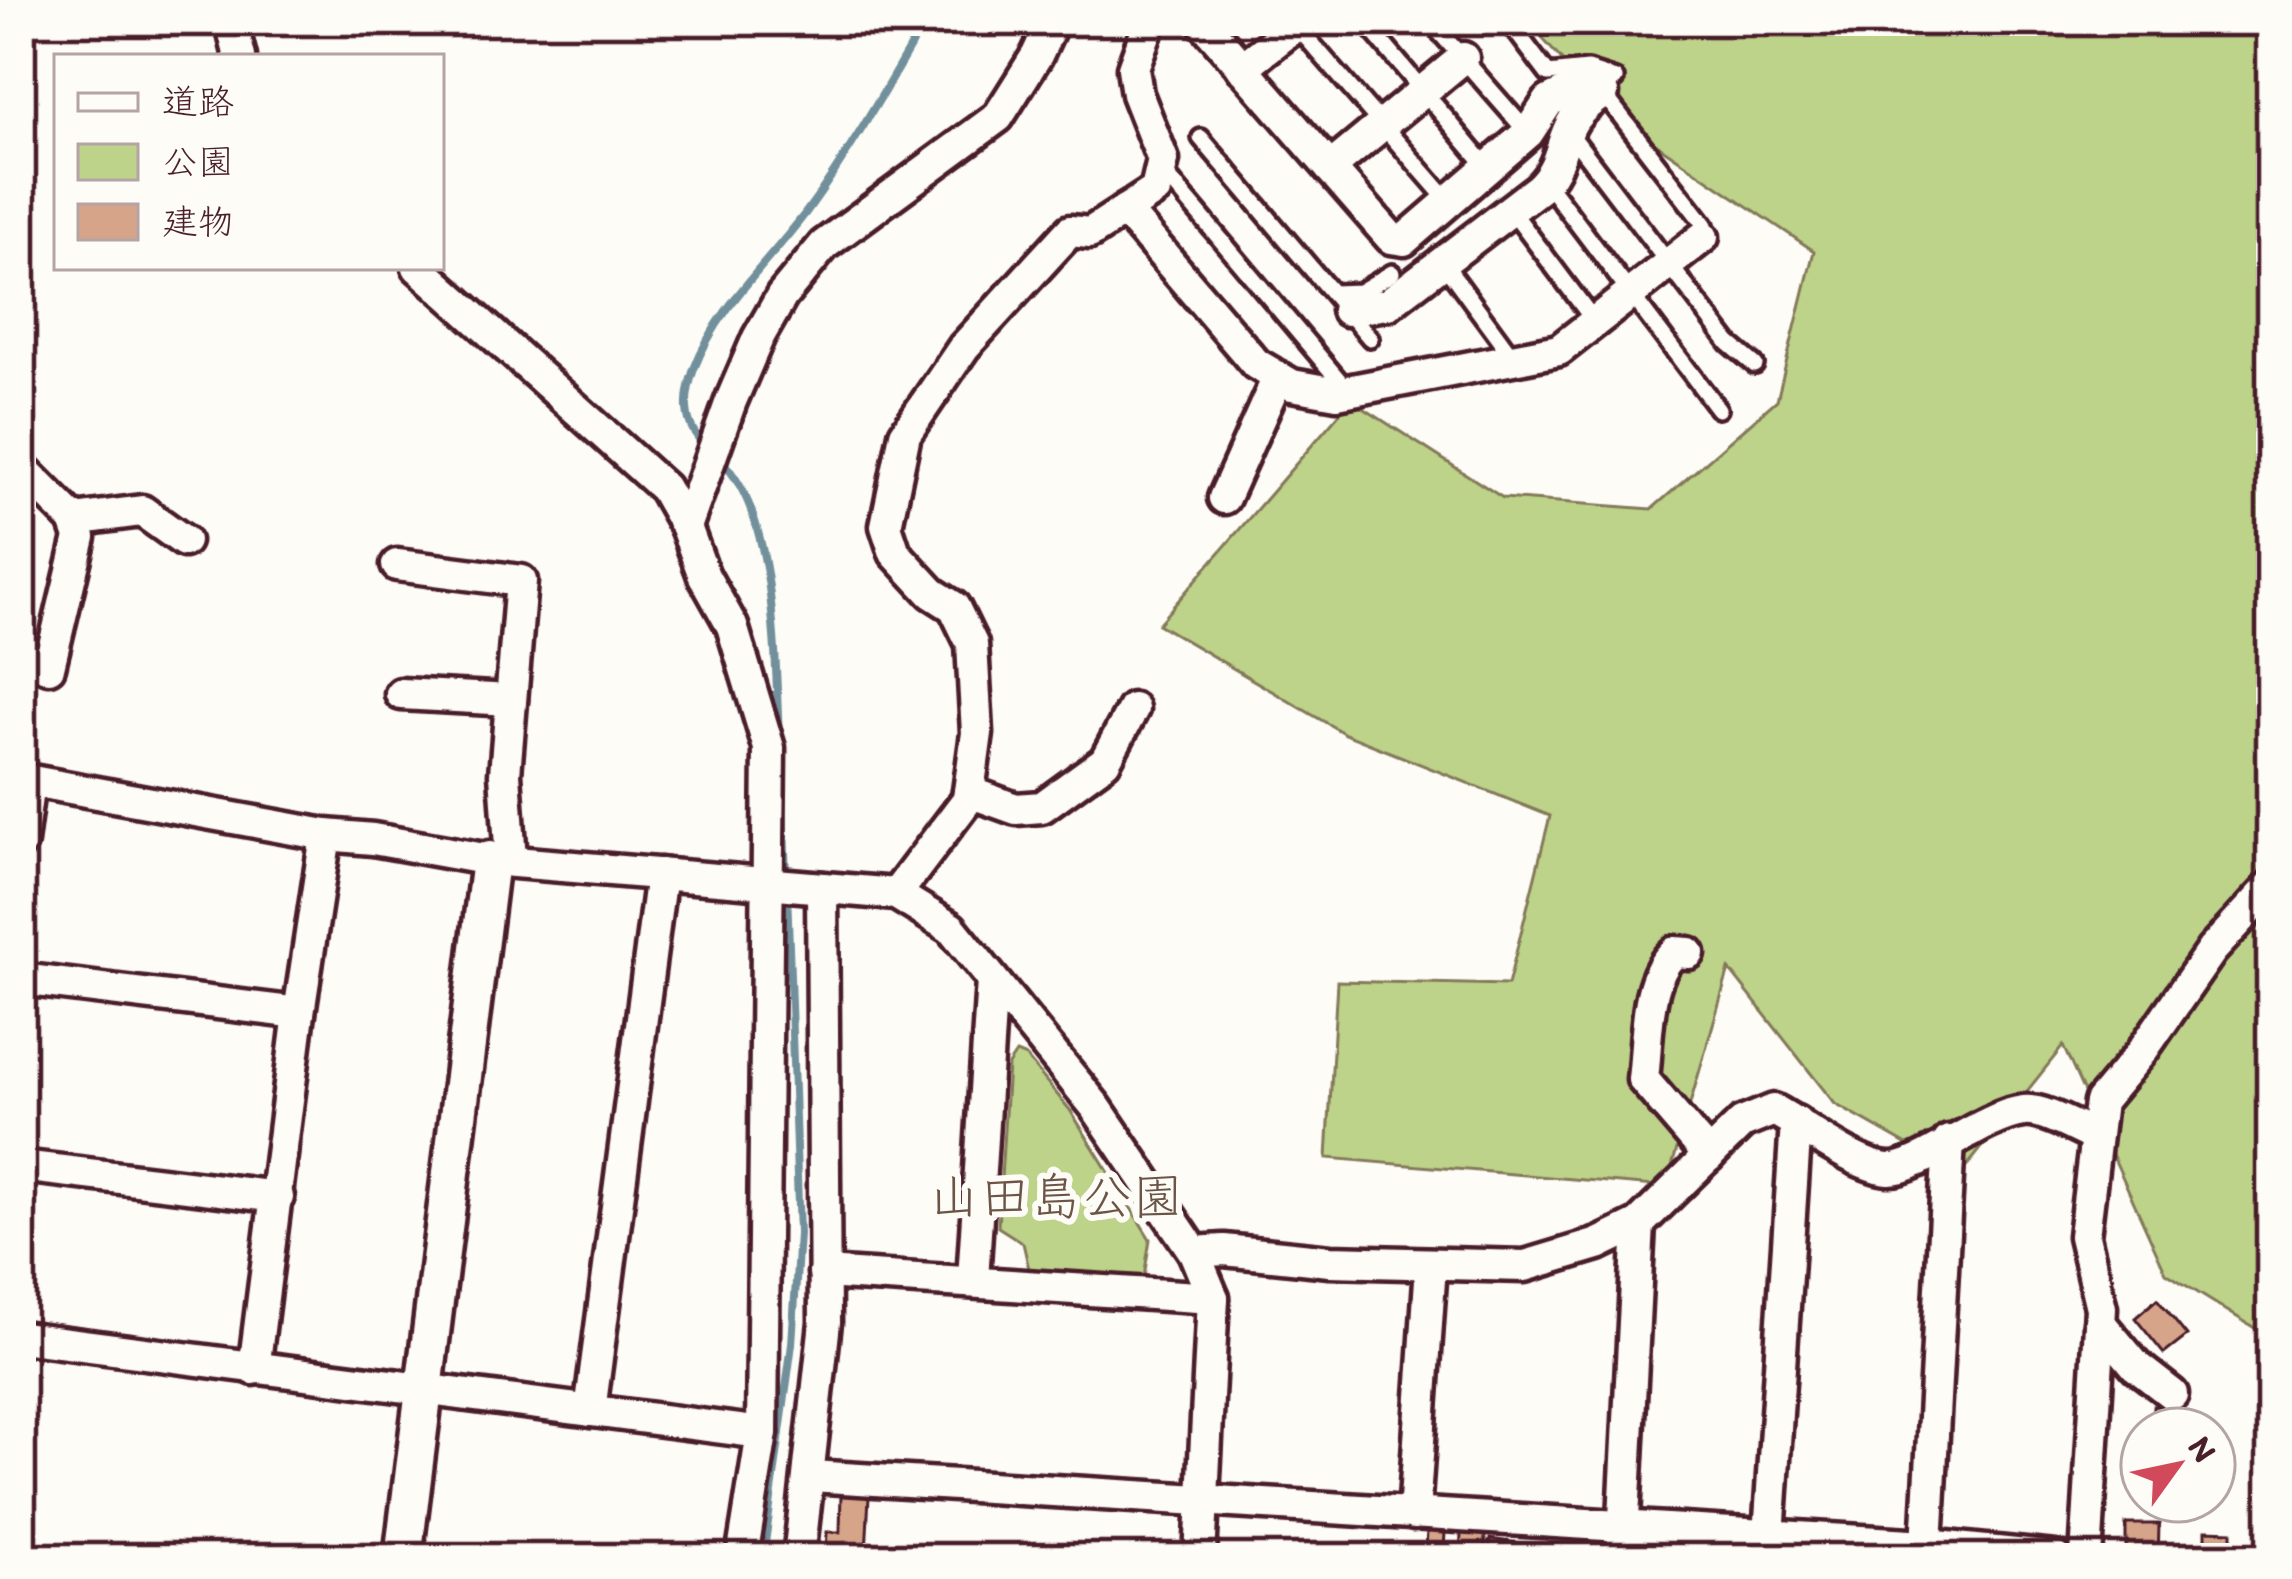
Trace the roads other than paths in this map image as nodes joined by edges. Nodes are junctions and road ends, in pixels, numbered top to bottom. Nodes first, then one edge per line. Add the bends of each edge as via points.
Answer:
1 (230, 21) edge
2 (1053, 21) edge
3 (1150, 21) edge
4 (1202, 21) edge
5 (1364, 21) edge
6 (1430, 21) edge
7 (1508, 21) edge
8 (1297, 22) edge
9 (239, 54) edge
10 (1462, 58) junction
11 (1242, 68) junction
12 (1609, 86) junction
13 (1423, 91) junction
14 (1382, 124) junction
15 (1566, 128) junction
16 (1528, 133) junction
17 (1201, 138) dead end
18 (1330, 168) junction
19 (1488, 168) junction
20 (1161, 169) junction
21 (1546, 182) junction
22 (1449, 202) junction
23 (1125, 210) junction
24 (1510, 211) junction
25 (1703, 237) joint
26 (1443, 262) junction
27 (1670, 264) junction
28 (421, 270) edge
29 (1392, 273) dead end
30 (1630, 295) junction
31 (1340, 302) junction
32 (1595, 322) junction
33 (1370, 338) dead end
34 (1514, 358) junction
35 (1755, 364) dead end
36 (1277, 377) junction
37 (1348, 391) junction
38 (1718, 409) dead end
39 (21, 472) edge
40 (1224, 498) dead end
41 (74, 520) junction
42 (686, 526) junction
43 (184, 541) dead end
44 (397, 565) dead end
45 (21, 656) edge
46 (401, 694) dead end
47 (512, 700) junction
48 (1133, 709) dead end
49 (25, 780) edge
50 (969, 792) junction
51 (326, 836) junction
52 (21, 842) edge
53 (500, 860) junction
54 (661, 874) junction
55 (792, 884) junction
56 (2271, 886) edge
57 (896, 894) junction
58 (1689, 953) dead end
59 (21, 979) edge
60 (992, 980) junction
61 (299, 1013) junction
62 (1796, 1122) junction
63 (2093, 1136) junction
64 (1949, 1141) junction
65 (1709, 1156) junction
66 (21, 1166) edge
67 (278, 1197) junction
68 (1639, 1224) junction
69 (1194, 1252) junction
70 (1431, 1265) junction
71 (824, 1274) junction
72 (973, 1280) junction
73 (1213, 1298) junction
74 (2100, 1323) junction
75 (21, 1337) edge
76 (254, 1369) junction
77 (423, 1389) junction
78 (2171, 1394) dead end
79 (590, 1411) junction
80 (762, 1432) junction
81 (811, 1476) junction
82 (1204, 1502) junction
83 (1414, 1514) junction
84 (1768, 1536) junction
85 (1623, 1542) edge
86 (1927, 1545) junction
87 (403, 1558) edge
88 (742, 1558) edge
89 (799, 1558) edge
90 (1200, 1558) edge
91 (2055, 1558) edge
92 (2086, 1558) edge

1 - 9 street
2 - 42 street via 998,117 824,245 782,296 731,401
3 - 20 street via 1133,68
4 - 11 street
5 - 13 lane
6 - 10 lane
7 - 12 lane via 1548,74 1587,70
8 - 11 street
8 - 14 lane
10 - 13 street
10 - 16 lane
11 - 18 street
12 - 15 street
12 - 16 street via 1576,88 1549,101
12 - 25 lane via 1705,225
13 - 14 street
13 - 19 lane
14 - 18 street
14 - 22 lane
15 - 21 street
15 - 27 lane
16 - 19 street
17 - 31 lane
18 - 22 street via 1391,238 1404,240
19 - 22 street
20 - 23 street via 1156,190
20 - 37 lane
21 - 24 street
21 - 30 lane
23 - 36 street via 1256,364
23 - 50 street via 1090,233 1070,231 964,346 905,434 886,526 895,553 954,607 972,644 977,733
24 - 26 street
24 - 32 lane
25 - 27 street
26 - 31 street via 1388,304
26 - 34 lane
27 - 30 street
27 - 35 lane via 1729,343
28 - 42 street via 664,488
29 - 31 lane
30 - 32 street
30 - 38 lane
31 - 33 lane
32 - 34 street via 1559,350
34 - 37 street
36 - 37 street
36 - 40 street
39 - 41 street
41 - 43 street via 142,511
41 - 45 street via 80,537 49,667
42 - 55 street via 732,626 769,748
44 - 47 street via 521,581
46 - 47 street
47 - 53 street
48 - 50 street via 1105,761 1042,807 1016,808
49 - 51 street
49 - 52 street
50 - 57 street
51 - 53 street
51 - 61 street
53 - 54 street
53 - 77 street
54 - 55 street
54 - 79 street
55 - 57 street
55 - 71 street
55 - 80 street
56 - 63 street via 2212,950 2100,1102
57 - 60 street via 951,928
58 - 65 street via 1675,952 1656,979 1643,1079
59 - 61 street
60 - 69 street via 1095,1106
60 - 72 street
61 - 67 street
62 - 64 street via 1891,1170
62 - 65 street via 1774,1110 1742,1123
62 - 84 street
63 - 64 street via 2028,1110
63 - 74 street via 2084,1236
64 - 86 street
65 - 68 street
66 - 67 street
67 - 76 street
68 - 70 street via 1525,1266
68 - 85 street
69 - 70 street
69 - 73 street
70 - 83 street
71 - 72 street
71 - 81 street
72 - 73 street
73 - 82 street
74 - 78 street
74 - 92 street
75 - 76 street
76 - 77 street
77 - 79 street
77 - 87 street
79 - 80 street
80 - 88 street
81 - 82 street
81 - 89 street
82 - 83 street
82 - 90 street
83 - 85 street
84 - 85 street
84 - 86 street
86 - 91 street

